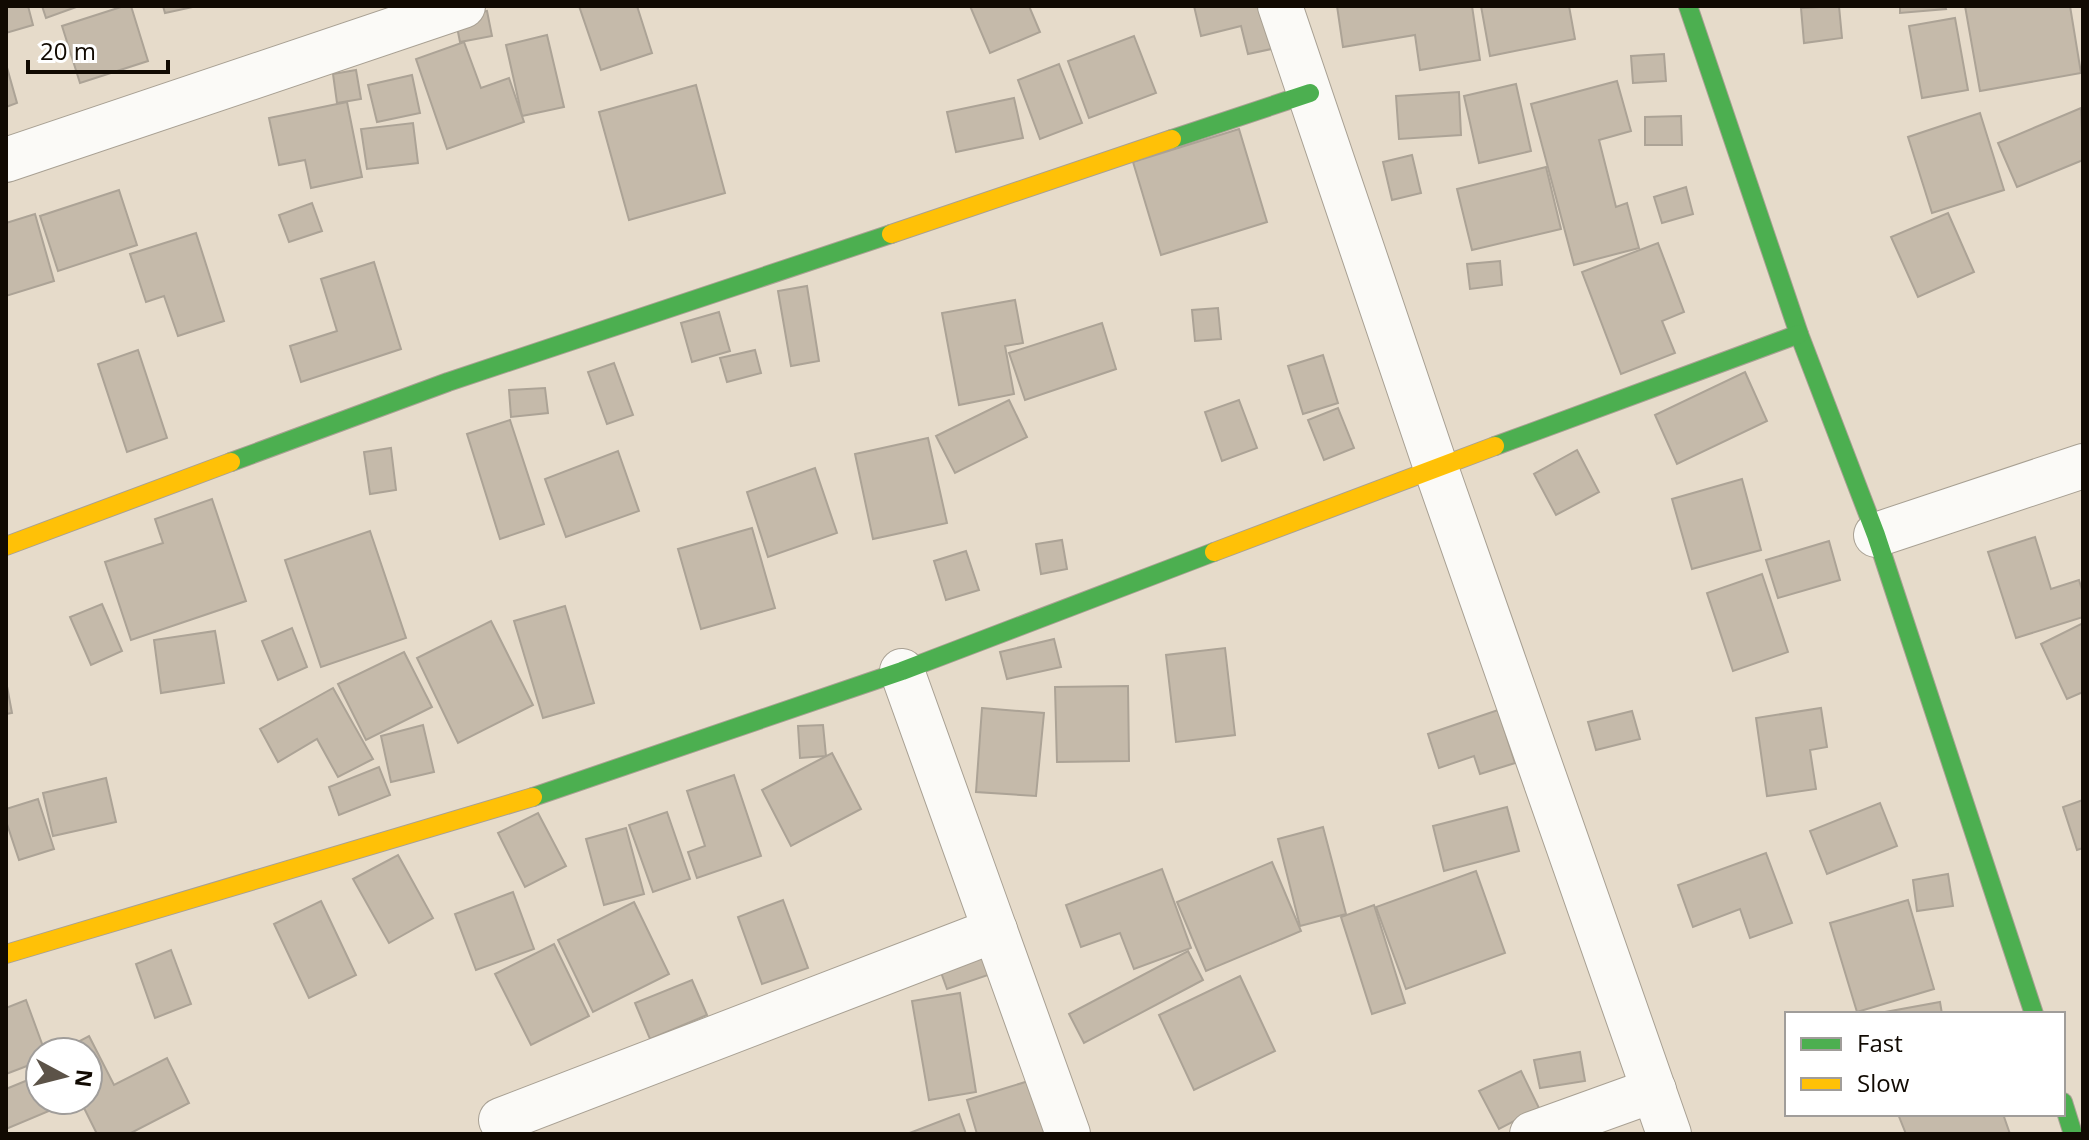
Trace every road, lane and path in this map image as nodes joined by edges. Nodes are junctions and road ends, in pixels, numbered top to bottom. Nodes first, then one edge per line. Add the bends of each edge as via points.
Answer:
1 (463, 6) edge
2 (1280, 6) edge
3 (1688, 6) edge
4 (1310, 93) junction
5 (6, 160) edge
6 (1799, 334) junction
7 (2083, 466) edge
8 (1436, 468) junction
9 (1876, 535) junction
10 (6, 546) edge
11 (902, 671) junction
12 (995, 930) junction
13 (6, 954) edge
14 (2033, 1012) edge
15 (1654, 1090) junction
16 (2065, 1108) edge
17 (501, 1120) dead end
18 (1068, 1134) edge
19 (1532, 1134) edge
20 (1669, 1134) edge
21 (2073, 1134) edge

1 - 5 street
2 - 4 street
3 - 6 street
4 - 8 street
4 - 10 street via 448,382
6 - 8 street
6 - 9 street
7 - 9 street
8 - 11 street
8 - 15 street
9 - 14 street
11 - 12 street
11 - 13 street via 526,800
12 - 17 street
12 - 18 street
15 - 19 street
15 - 20 street
16 - 21 street

